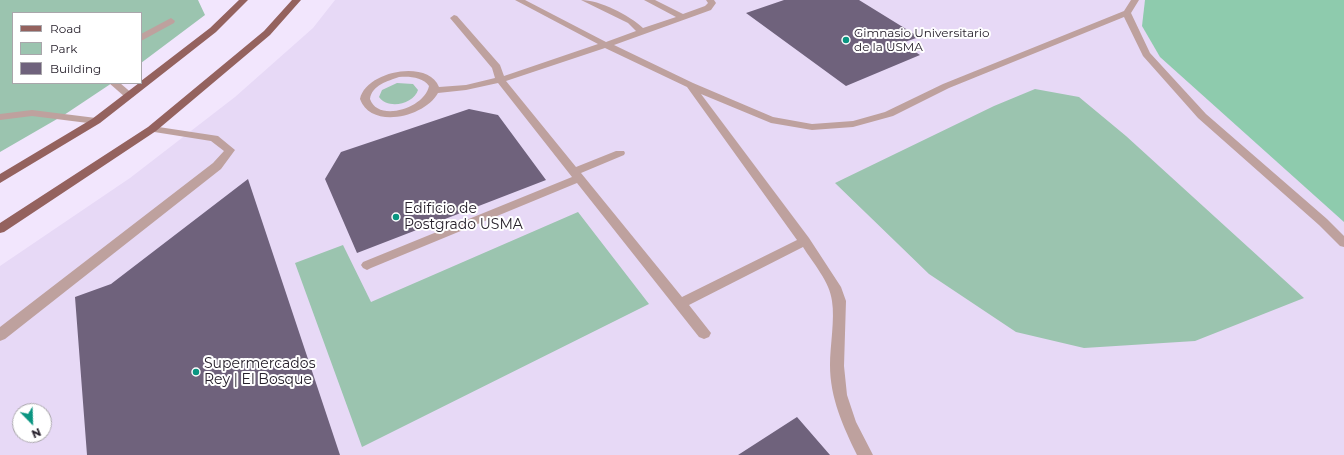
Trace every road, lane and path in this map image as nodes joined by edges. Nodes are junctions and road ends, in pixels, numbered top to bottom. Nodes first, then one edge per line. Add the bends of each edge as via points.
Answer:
1 (297, 0) edge
2 (519, 0) edge
3 (585, 0) edge
4 (648, 0) edge
5 (710, 0) edge
6 (1135, 0) edge
7 (242, 1) edge
8 (1127, 13) junction
9 (683, 17) junction
10 (454, 18) dead end
11 (172, 21) dead end
12 (642, 32) junction
13 (142, 37) edge
14 (606, 45) junction
15 (500, 80) junction
16 (115, 84) edge
17 (690, 85) junction
18 (435, 90) junction
19 (129, 95) junction
20 (0, 117) edge
21 (96, 121) junction
22 (152, 129) junction
23 (620, 153) dead end
24 (576, 175) junction
25 (0, 179) edge
26 (0, 229) edge
27 (805, 241) junction
28 (1344, 243) edge
29 (367, 265) dead end
30 (680, 304) junction
31 (704, 333) dead end
32 (0, 335) edge
33 (865, 455) edge

1 - 22 main road via 267,33
2 - 14 lane
3 - 12 lane via 632,21
4 - 9 lane
5 - 9 lane via 712,3 708,8
6 - 8 lane
7 - 19 main road via 213,30
8 - 17 lane via 946,86 890,114 853,124 812,127 771,120
8 - 28 lane via 1146,54 1202,116
9 - 12 lane
10 - 15 lane via 497,67
11 - 13 lane
12 - 14 lane
14 - 15 lane
14 - 17 lane
15 - 18 lane via 457,90
15 - 24 lane
16 - 19 lane
17 - 27 lane
18 - 18 lane via 429,79 416,74 401,74 379,81 366,93 364,100 367,106 382,114 406,112 426,103
19 - 21 main road
20 - 21 lane via 32,113
21 - 25 main road
22 - 26 main road
22 - 32 lane via 214,138 230,150 218,166
23 - 24 lane
24 - 29 lane
24 - 30 lane
27 - 30 lane
27 - 33 lane via 835,287 839,301 840,394 849,423
30 - 31 lane

